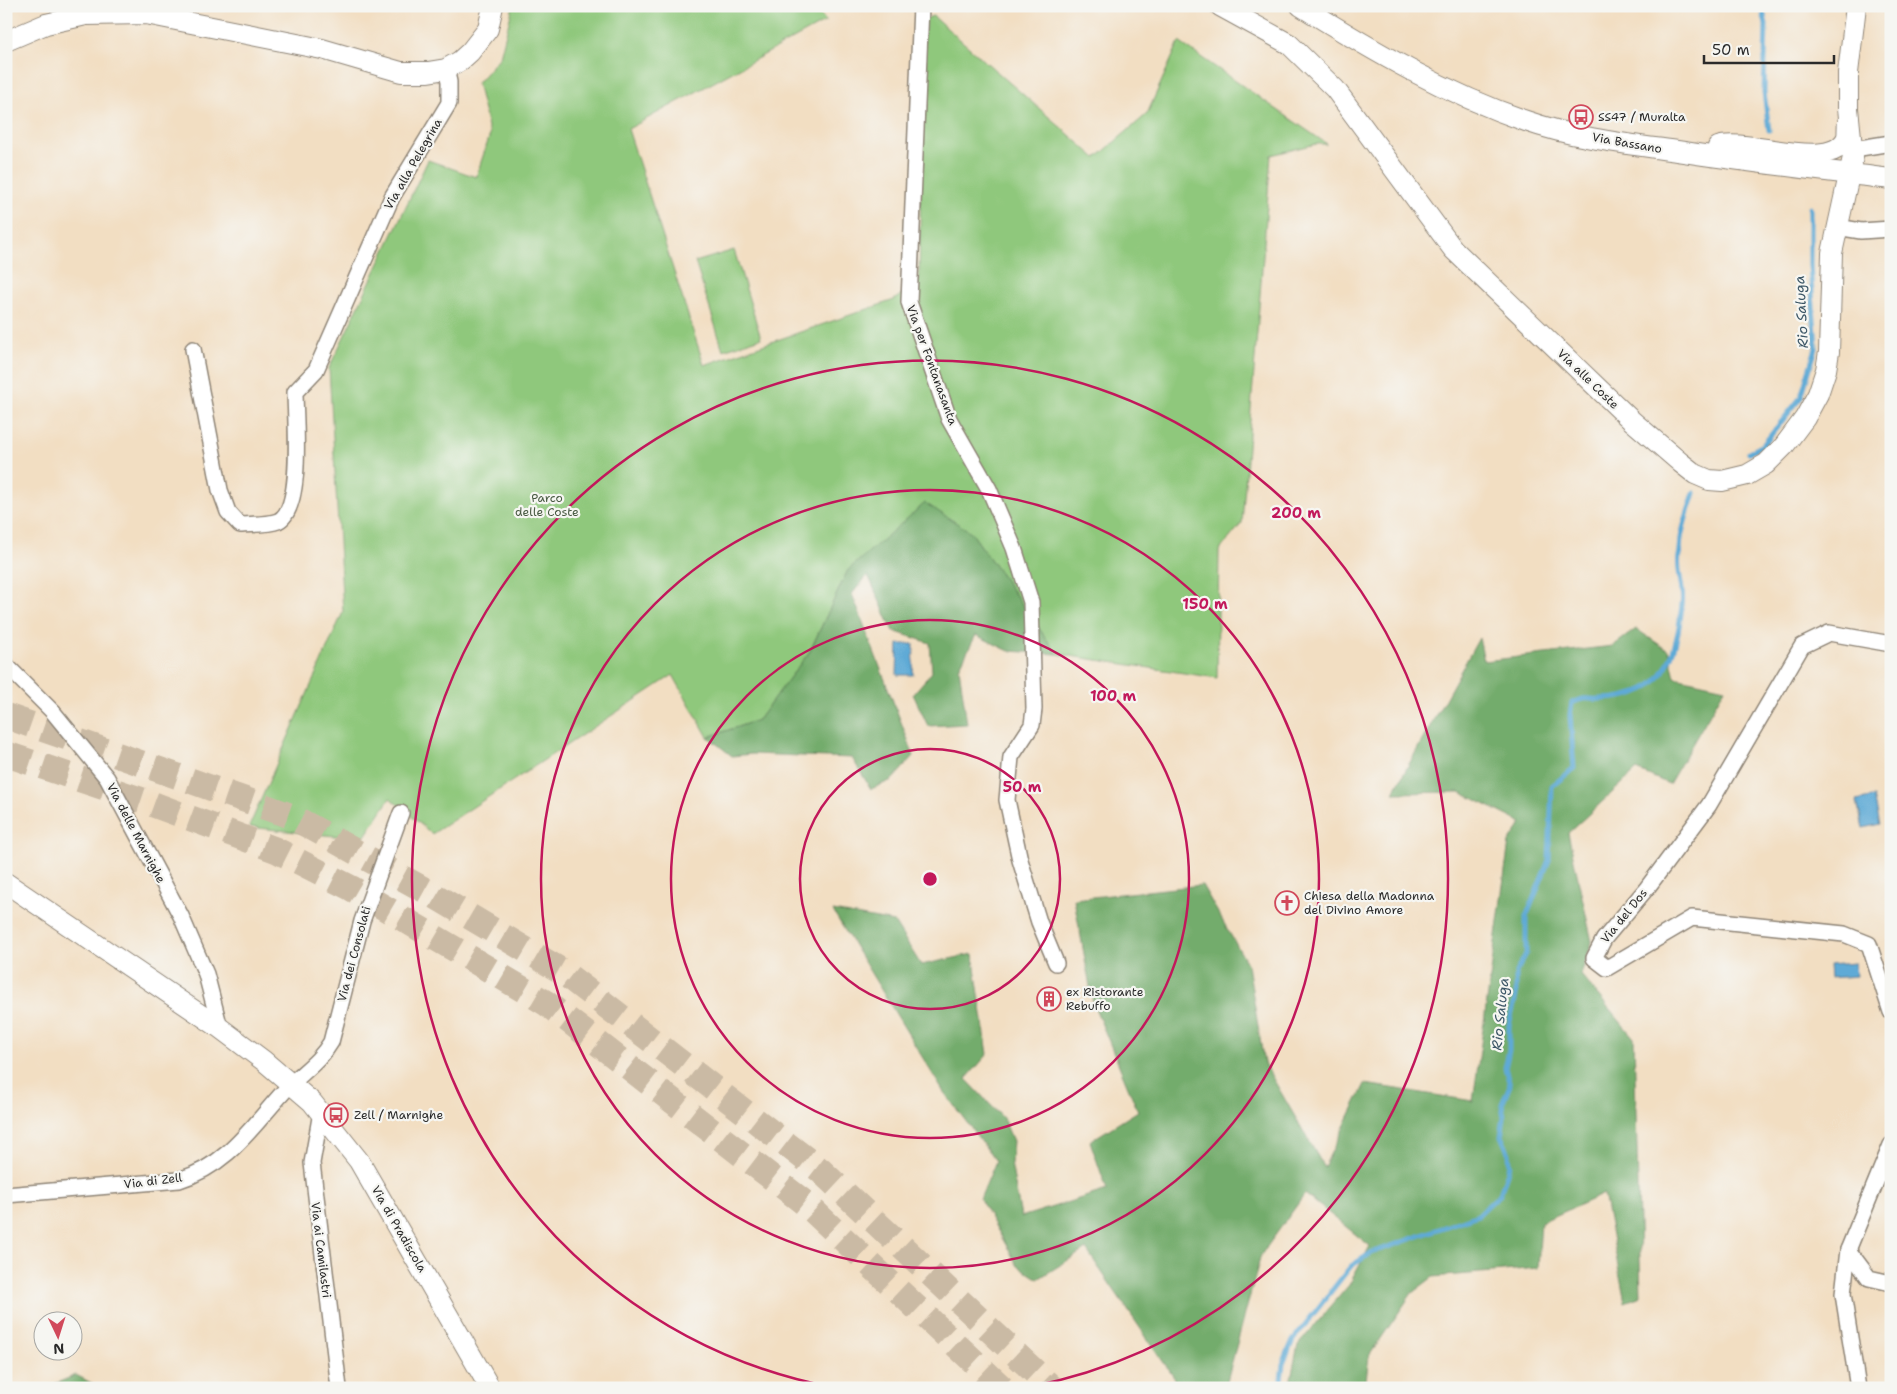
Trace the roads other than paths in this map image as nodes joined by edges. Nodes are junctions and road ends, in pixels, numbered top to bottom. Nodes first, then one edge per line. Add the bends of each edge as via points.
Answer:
1 (493, 6) edge
2 (921, 6) edge
3 (1220, 6) edge
4 (1301, 6) edge
5 (1856, 6) edge
6 (6, 41) edge
7 (446, 69) junction
8 (1848, 108) junction
9 (1891, 143) edge
10 (1854, 149) junction
11 (1696, 154) junction
12 (1851, 174) junction
13 (1891, 179) edge
14 (1837, 227) junction
15 (1891, 229) edge
16 (194, 348) dead end
17 (1891, 644) edge
18 (6, 665) edge
19 (401, 813) dead end
20 (6, 882) edge
21 (1056, 963) dead end
22 (1891, 1012) edge
23 (220, 1028) junction
24 (291, 1084) junction
25 (321, 1112) junction
26 (1891, 1145) edge
27 (6, 1195) edge
28 (1848, 1250) junction
29 (1891, 1283) edge
30 (339, 1388) edge
31 (490, 1388) edge
32 (1858, 1388) edge

1 - 7 street via 488,29 470,52
2 - 21 street, Via per Fontanasanta via 909,302 949,419 989,489 1014,548 1031,602 1034,709 1032,725 1011,758 1007,800 1020,860 1039,922
3 - 14 street, Via alle Coste via 1289,44 1336,88 1453,249 1631,420 1688,468 1709,480 1732,480 1766,464 1800,425 1818,394 1829,352 1831,266
4 - 11 street, Via Bassano via 1418,76 1527,122 1565,132
5 - 8 street via 1848,73
6 - 7 street via 46,24 86,15 146,14 322,49 401,72
7 - 16 street, Via alla Pelegrina via 449,103 392,197 316,370 295,392 296,477 290,510 278,521 240,525 228,512 220,490
8 - 10 street, Via alle Coste
8 - 11 street via 1847,137 1839,146 1824,153 1811,155 1722,145
9 - 10 street
10 - 12 street, Via alle Coste
11 - 12 street, Via Bassano
12 - 13 street, Via Bassano
12 - 14 street, Via alle Coste
14 - 15 street via 1861,231
17 - 22 street, Via del Dos via 1829,633 1802,646 1709,805 1604,939 1594,958 1607,968 1692,918 1844,934 1868,944
18 - 23 street, Via delle Marnighe via 52,712 107,778 181,916 206,974
19 - 24 street, Via dei Consolati via 362,921 331,1042 314,1065
20 - 23 street
23 - 24 street
24 - 25 street, Via di Pradiscola
24 - 27 street, Via di Zell via 241,1142 198,1174 179,1180
25 - 30 street, Via ai Camilastri via 312,1163
25 - 31 street, Via di Pradiscola via 369,1178
26 - 28 street
28 - 29 street via 1869,1278
28 - 32 street via 1843,1294

